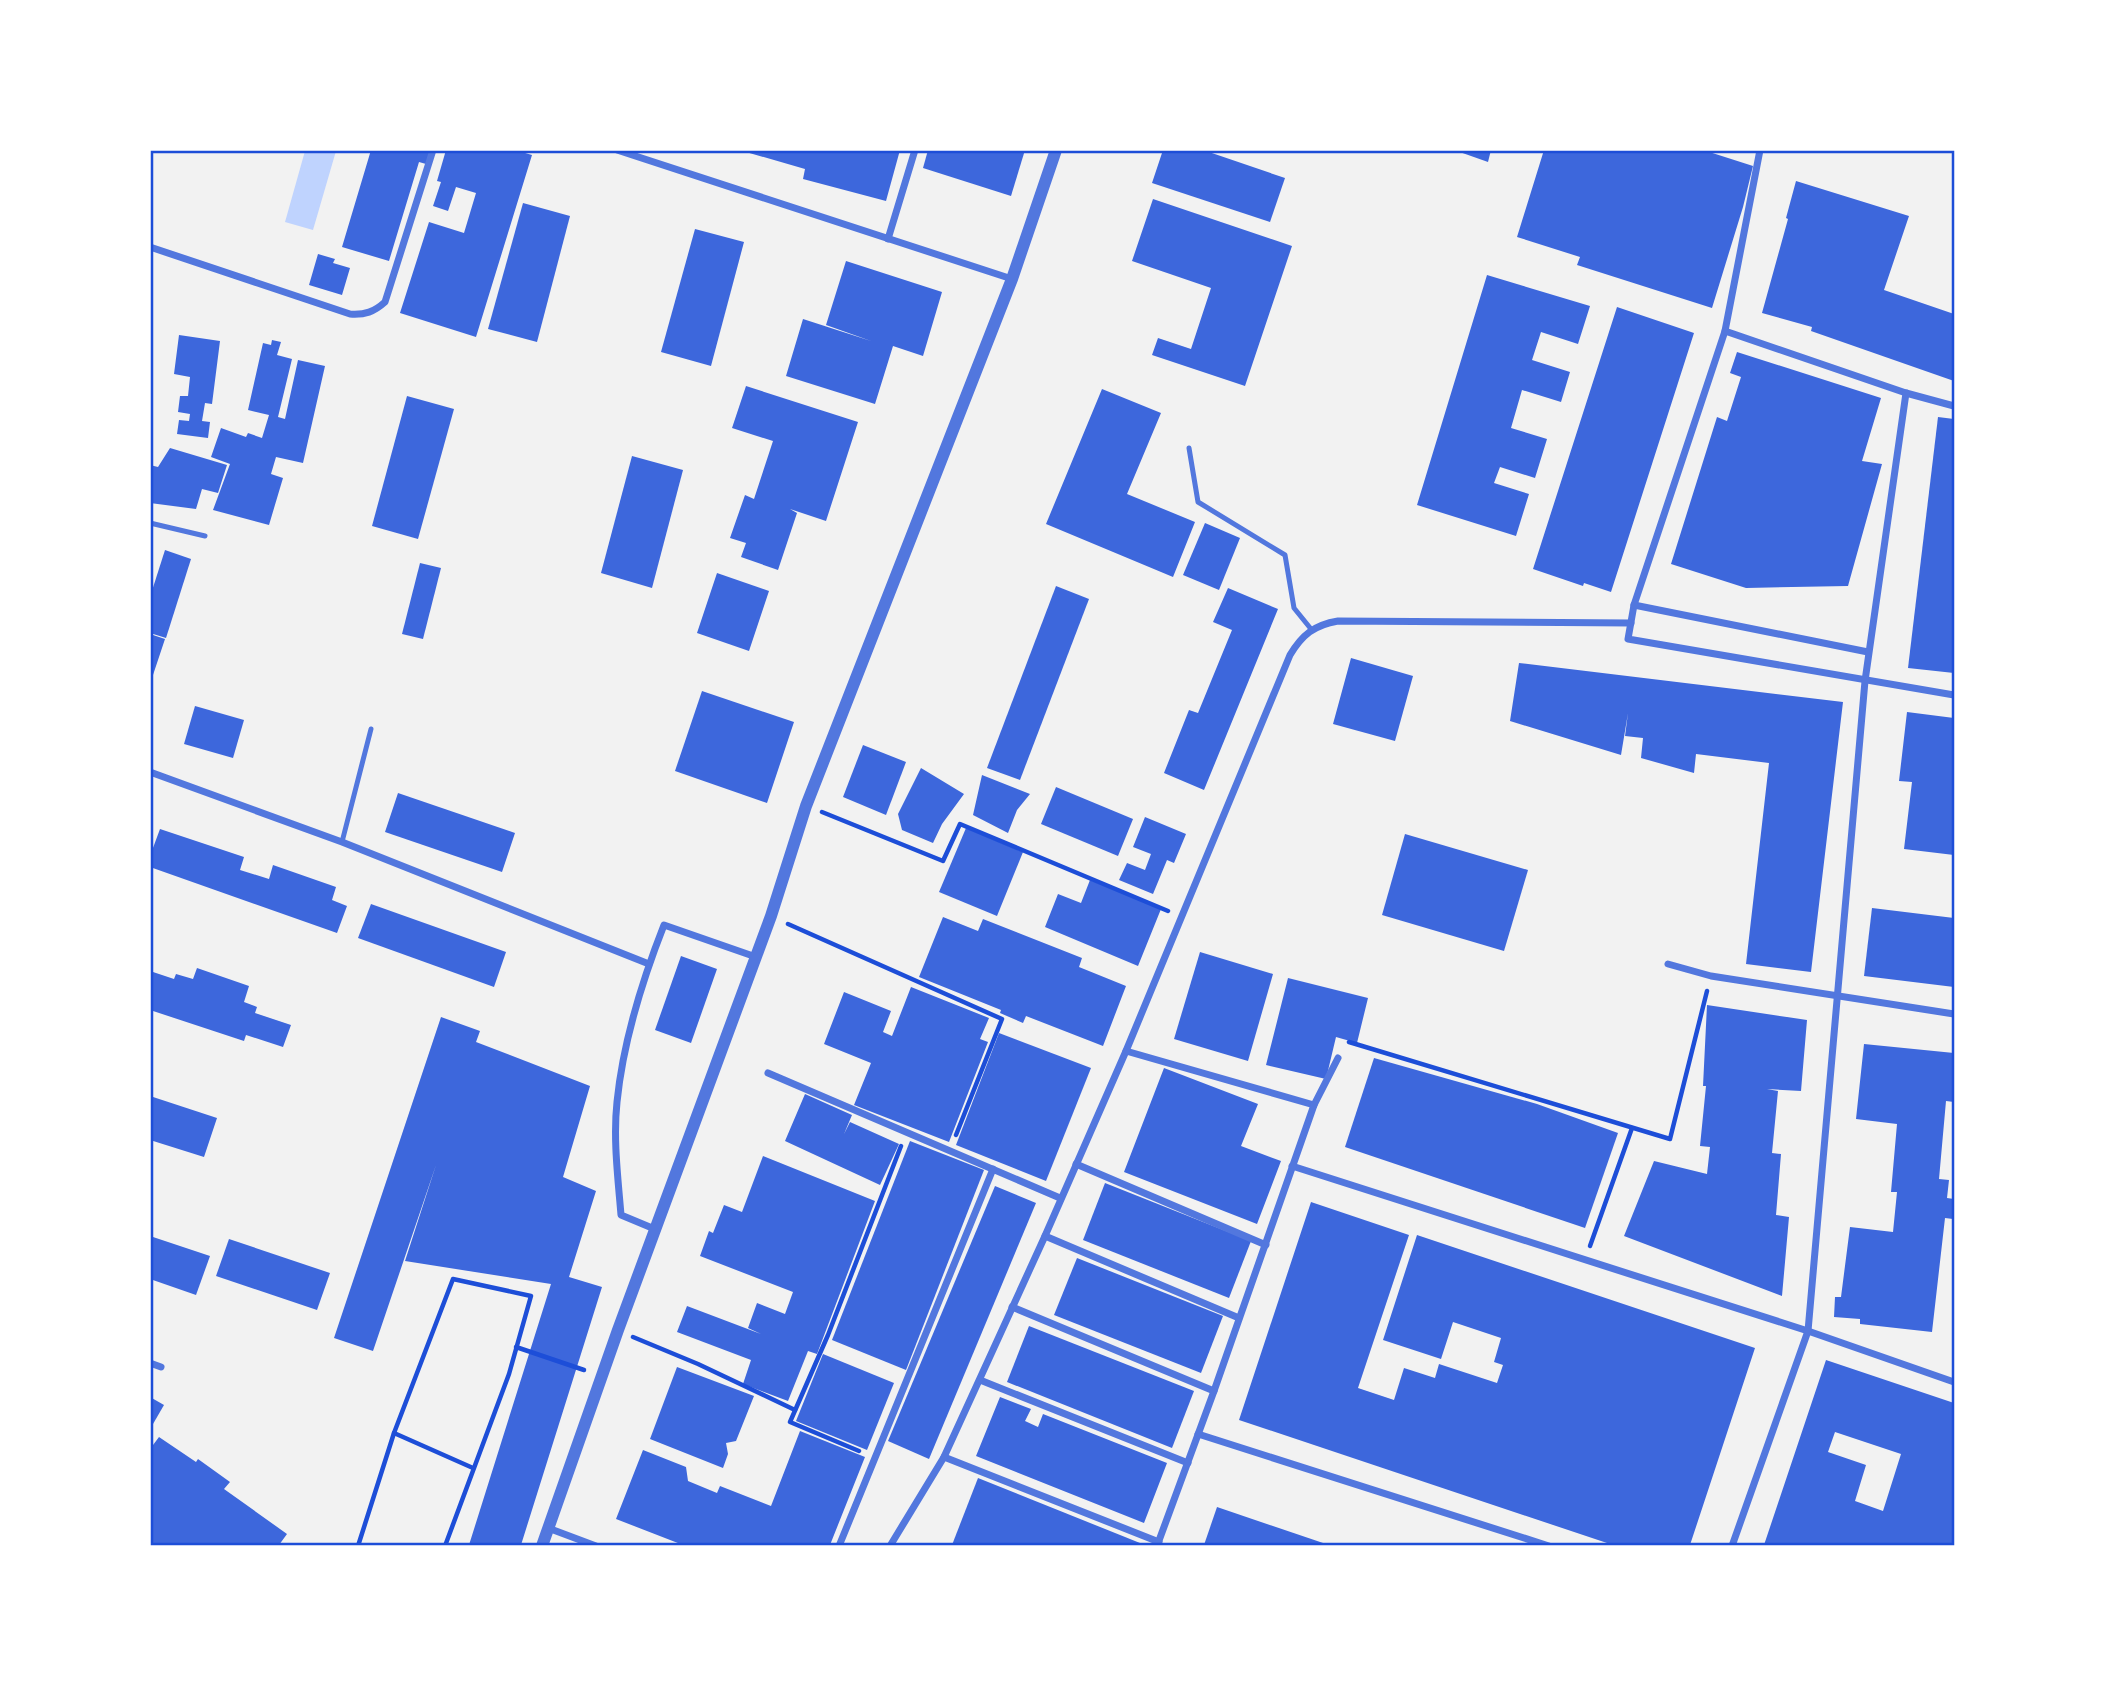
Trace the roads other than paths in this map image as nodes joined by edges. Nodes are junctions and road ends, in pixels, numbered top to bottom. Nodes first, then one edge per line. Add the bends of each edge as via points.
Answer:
1 (433, 150) edge
2 (617, 150) edge
3 (915, 150) edge
4 (1056, 150) edge
5 (1760, 150) edge
6 (888, 239) junction
7 (150, 247) edge
8 (1012, 279) junction
9 (1725, 331) junction
10 (1906, 393) junction
11 (1955, 406) edge
12 (1189, 448) dead end
13 (150, 523) edge
14 (205, 536) dead end
15 (1634, 605) junction
16 (1632, 624) junction
17 (1311, 629) junction
18 (1868, 652) junction
19 (1865, 681) junction
20 (1955, 695) edge
21 (371, 729) dead end
22 (150, 772) edge
23 (342, 842) junction
24 (756, 957) junction
25 (649, 964) junction
26 (1668, 964) dead end
27 (1838, 998) junction
28 (1955, 1014) edge
29 (1126, 1051) junction
30 (1338, 1058) road end
31 (768, 1073) dead end
32 (1314, 1105) junction
33 (1076, 1164) junction
34 (1292, 1166) junction
35 (993, 1169) junction
36 (1060, 1198) junction
37 (657, 1230) junction
38 (1045, 1236) junction
39 (1266, 1245) junction
40 (1012, 1307) junction
41 (1239, 1318) junction
42 (1808, 1331) junction
43 (150, 1363) edge
44 (160, 1367) dead end
45 (980, 1380) junction
46 (1955, 1382) edge
47 (1214, 1391) junction
48 (1198, 1434) junction
49 (944, 1457) junction
50 (1188, 1463) junction
51 (548, 1528) junction
52 (1158, 1544) edge
53 (542, 1545) edge
54 (596, 1545) edge
55 (839, 1545) edge
56 (890, 1545) edge
57 (1549, 1545) edge
58 (1732, 1545) edge

1 - 7 street via 385,302 364,315
2 - 6 street
3 - 6 street
4 - 8 street
5 - 9 street
6 - 8 street
8 - 24 street via 806,806
9 - 10 street
9 - 15 street
10 - 11 street
10 - 18 street
12 - 17 lane via 1198,502 1285,555 1294,608
13 - 14 lane
15 - 16 street
15 - 18 street
16 - 17 street via 1338,621
16 - 19 street via 1628,639
17 - 29 street via 1290,655
18 - 19 street
19 - 20 street
19 - 27 street
21 - 23 lane
22 - 23 street
23 - 25 street
24 - 25 street via 664,925
24 - 37 street
25 - 37 street via 622,1065 616,1147 621,1215
26 - 27 street
27 - 28 street
27 - 42 street
29 - 32 street
29 - 33 street
30 - 32 street
31 - 35 street
32 - 34 street
33 - 36 street
33 - 39 street
34 - 39 street
34 - 42 street
35 - 36 street
35 - 55 street
36 - 38 street
37 - 51 street
38 - 40 street
38 - 41 street
39 - 41 street
40 - 45 street
40 - 47 street
41 - 47 street
42 - 46 street
42 - 58 street
43 - 44 street
45 - 49 street
45 - 50 street
47 - 48 street
48 - 50 street
48 - 57 street
49 - 52 street
49 - 56 street
50 - 52 street
51 - 53 street
51 - 54 street

